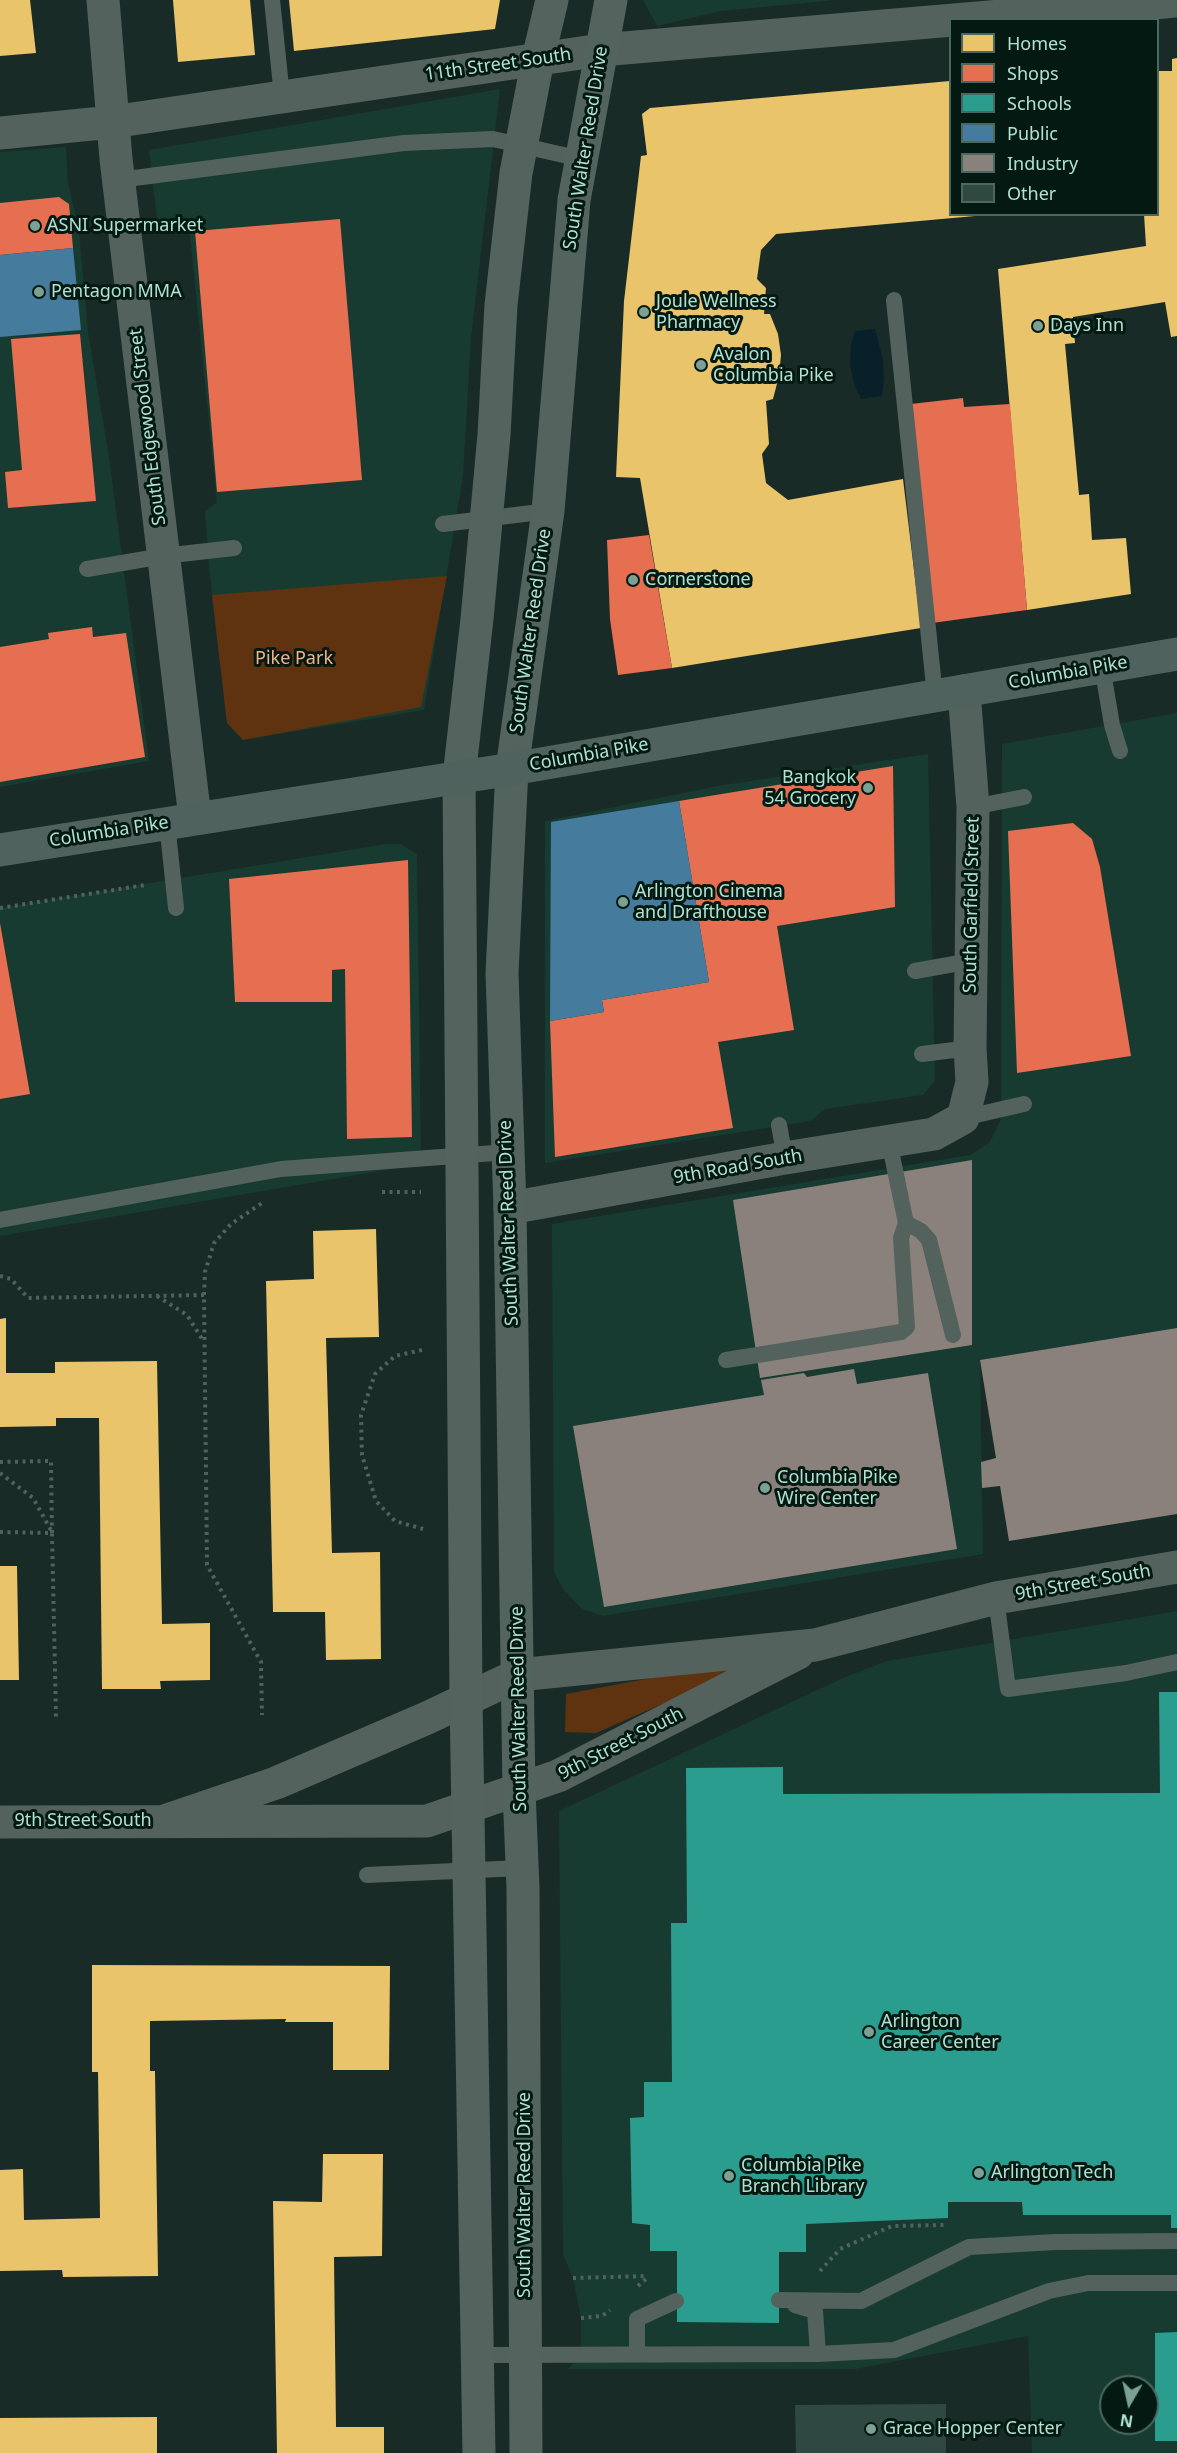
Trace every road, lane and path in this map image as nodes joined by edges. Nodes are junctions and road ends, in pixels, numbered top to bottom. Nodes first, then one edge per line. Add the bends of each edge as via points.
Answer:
1 (103, 0) edge
2 (272, 0) edge
3 (552, 0) edge
4 (611, 0) edge
5 (1177, 1) edge
6 (1094, 4) edge
7 (1006, 7) edge
8 (601, 50) junction
9 (538, 59) junction
10 (282, 96) junction
11 (112, 122) junction
12 (0, 133) edge
13 (521, 145) junction
14 (581, 159) junction
15 (119, 180) junction
16 (894, 300) dead end
17 (548, 511) junction
18 (486, 519) junction
19 (443, 524) dead end
20 (234, 548) dead end
21 (164, 556) junction
22 (87, 569) dead end
23 (1177, 654) edge
24 (1102, 666) junction
25 (949, 693) junction
26 (1120, 751) dead end
27 (512, 768) junction
28 (459, 777) junction
29 (1024, 797) dead end
30 (973, 807) junction
31 (181, 820) junction
32 (0, 850) edge
33 (145, 885) dead end
34 (0, 908) edge
35 (176, 908) dead end
36 (971, 961) junction
37 (915, 971) dead end
38 (970, 1048) junction
39 (922, 1054) dead end
40 (1024, 1104) dead end
41 (963, 1118) junction
42 (779, 1125) dead end
43 (889, 1141) junction
44 (508, 1152) junction
45 (462, 1156) junction
46 (785, 1158) junction
47 (375, 1192) dead end
48 (421, 1192) dead end
49 (270, 1200) dead end
50 (510, 1208) junction
51 (0, 1220) edge
52 (906, 1223) junction
53 (0, 1276) edge
54 (157, 1295) junction
55 (204, 1295) junction
56 (953, 1335) dead end
57 (205, 1344) junction
58 (422, 1350) dead end
59 (726, 1360) dead end
60 (0, 1462) edge
61 (0, 1473) edge
62 (423, 1529) dead end
63 (0, 1532) edge
64 (52, 1533) junction
65 (1177, 1567) edge
66 (996, 1598) junction
67 (815, 1645) junction
68 (1177, 1662) edge
69 (518, 1675) junction
70 (466, 1699) junction
71 (262, 1715) dead end
72 (56, 1717) dead end
73 (519, 1791) junction
74 (468, 1807) junction
75 (167, 1821) junction
76 (0, 1822) edge
77 (522, 1868) junction
78 (469, 1871) junction
79 (367, 1875) dead end
80 (944, 2225) dead end
81 (1177, 2241) edge
82 (649, 2276) dead end
83 (573, 2278) dead end
84 (814, 2278) dead end
85 (1177, 2283) edge
86 (676, 2301) dead end
87 (526, 2354) junction
88 (637, 2354) junction
89 (818, 2354) junction
90 (477, 2355) junction
91 (479, 2453) edge
92 (526, 2453) edge

1 - 11 street, South Edgewood Street
2 - 10 lane
3 - 9 street
4 - 8 street, South Walter Reed Drive
5 - 6 street, 11th Street South
6 - 7 street, 11th Street South
7 - 8 street, 11th Street South
8 - 9 street, 11th Street South
8 - 14 street, South Walter Reed Drive
9 - 10 street, 11th Street South
9 - 13 street
10 - 11 street, 11th Street South
11 - 12 street, 11th Street South
11 - 15 street, South Edgewood Street
13 - 14 lane
13 - 15 lane via 494,139 404,143
13 - 18 street via 501,305
14 - 17 street, South Walter Reed Drive via 563,316
15 - 21 street, South Edgewood Street
16 - 25 lane
17 - 18 lane
17 - 27 street, South Walter Reed Drive
18 - 19 lane
18 - 28 street
20 - 21 lane
21 - 22 lane
21 - 31 street, South Edgewood Street
23 - 24 main road, Columbia Pike
24 - 25 main road, Columbia Pike
24 - 26 lane
25 - 27 main road, Columbia Pike
25 - 30 street, South Garfield Street
27 - 28 main road, Columbia Pike
27 - 44 street, South Walter Reed Drive via 502,973
28 - 31 main road, Columbia Pike
28 - 45 street
29 - 30 lane
30 - 36 street, South Garfield Street
31 - 32 main road, Columbia Pike
31 - 35 lane
33 - 34 path
36 - 37 lane
36 - 38 street, South Garfield Street
38 - 39 lane
38 - 41 street, South Garfield Street via 972,1082
40 - 41 lane
41 - 43 street, 9th Road South via 934,1134
42 - 46 lane
43 - 46 street, 9th Road South
43 - 52 lane
44 - 45 lane
44 - 50 street, South Walter Reed Drive
45 - 51 lane via 281,1168
45 - 70 street
46 - 50 street, 9th Road South
47 - 48 path
49 - 55 path via 231,1224 214,1244
50 - 69 street, South Walter Reed Drive
52 - 56 lane via 929,1240
52 - 59 lane via 901,1238 907,1327 901,1332
53 - 54 path via 11,1279 28,1298
54 - 55 path
54 - 57 path via 187,1315
55 - 57 path
57 - 71 path via 207,1565 261,1662
58 - 62 path via 395,1356 375,1374 361,1415 362,1455 376,1501 395,1521
60 - 64 path via 51,1461
61 - 64 path via 33,1498
63 - 64 path
64 - 72 path
65 - 66 street, 9th Street South
66 - 67 street, 9th Street South
66 - 68 lane via 1008,1689
67 - 69 street, 9th Street South
67 - 73 street, 9th Street South via 558,1776
69 - 70 street, 9th Street South
69 - 73 street, South Walter Reed Drive
70 - 74 street
70 - 75 street, 9th Street South via 276,1783
73 - 74 street, 9th Street South
73 - 77 street, South Walter Reed Drive
74 - 75 street, 9th Street South via 427,1821
74 - 78 street
75 - 76 street, 9th Street South
77 - 78 lane
77 - 87 street, South Walter Reed Drive
78 - 79 lane
78 - 90 street
80 - 84 path via 892,2226 840,2249
81 - 89 lane via 969,2247 861,2301 779,2300 815,2311
82 - 83 path
85 - 89 lane via 1088,2283 1049,2291 894,2350
86 - 88 lane via 638,2319
87 - 88 lane
87 - 90 lane
87 - 92 street, South Walter Reed Drive
88 - 89 lane
90 - 91 street

